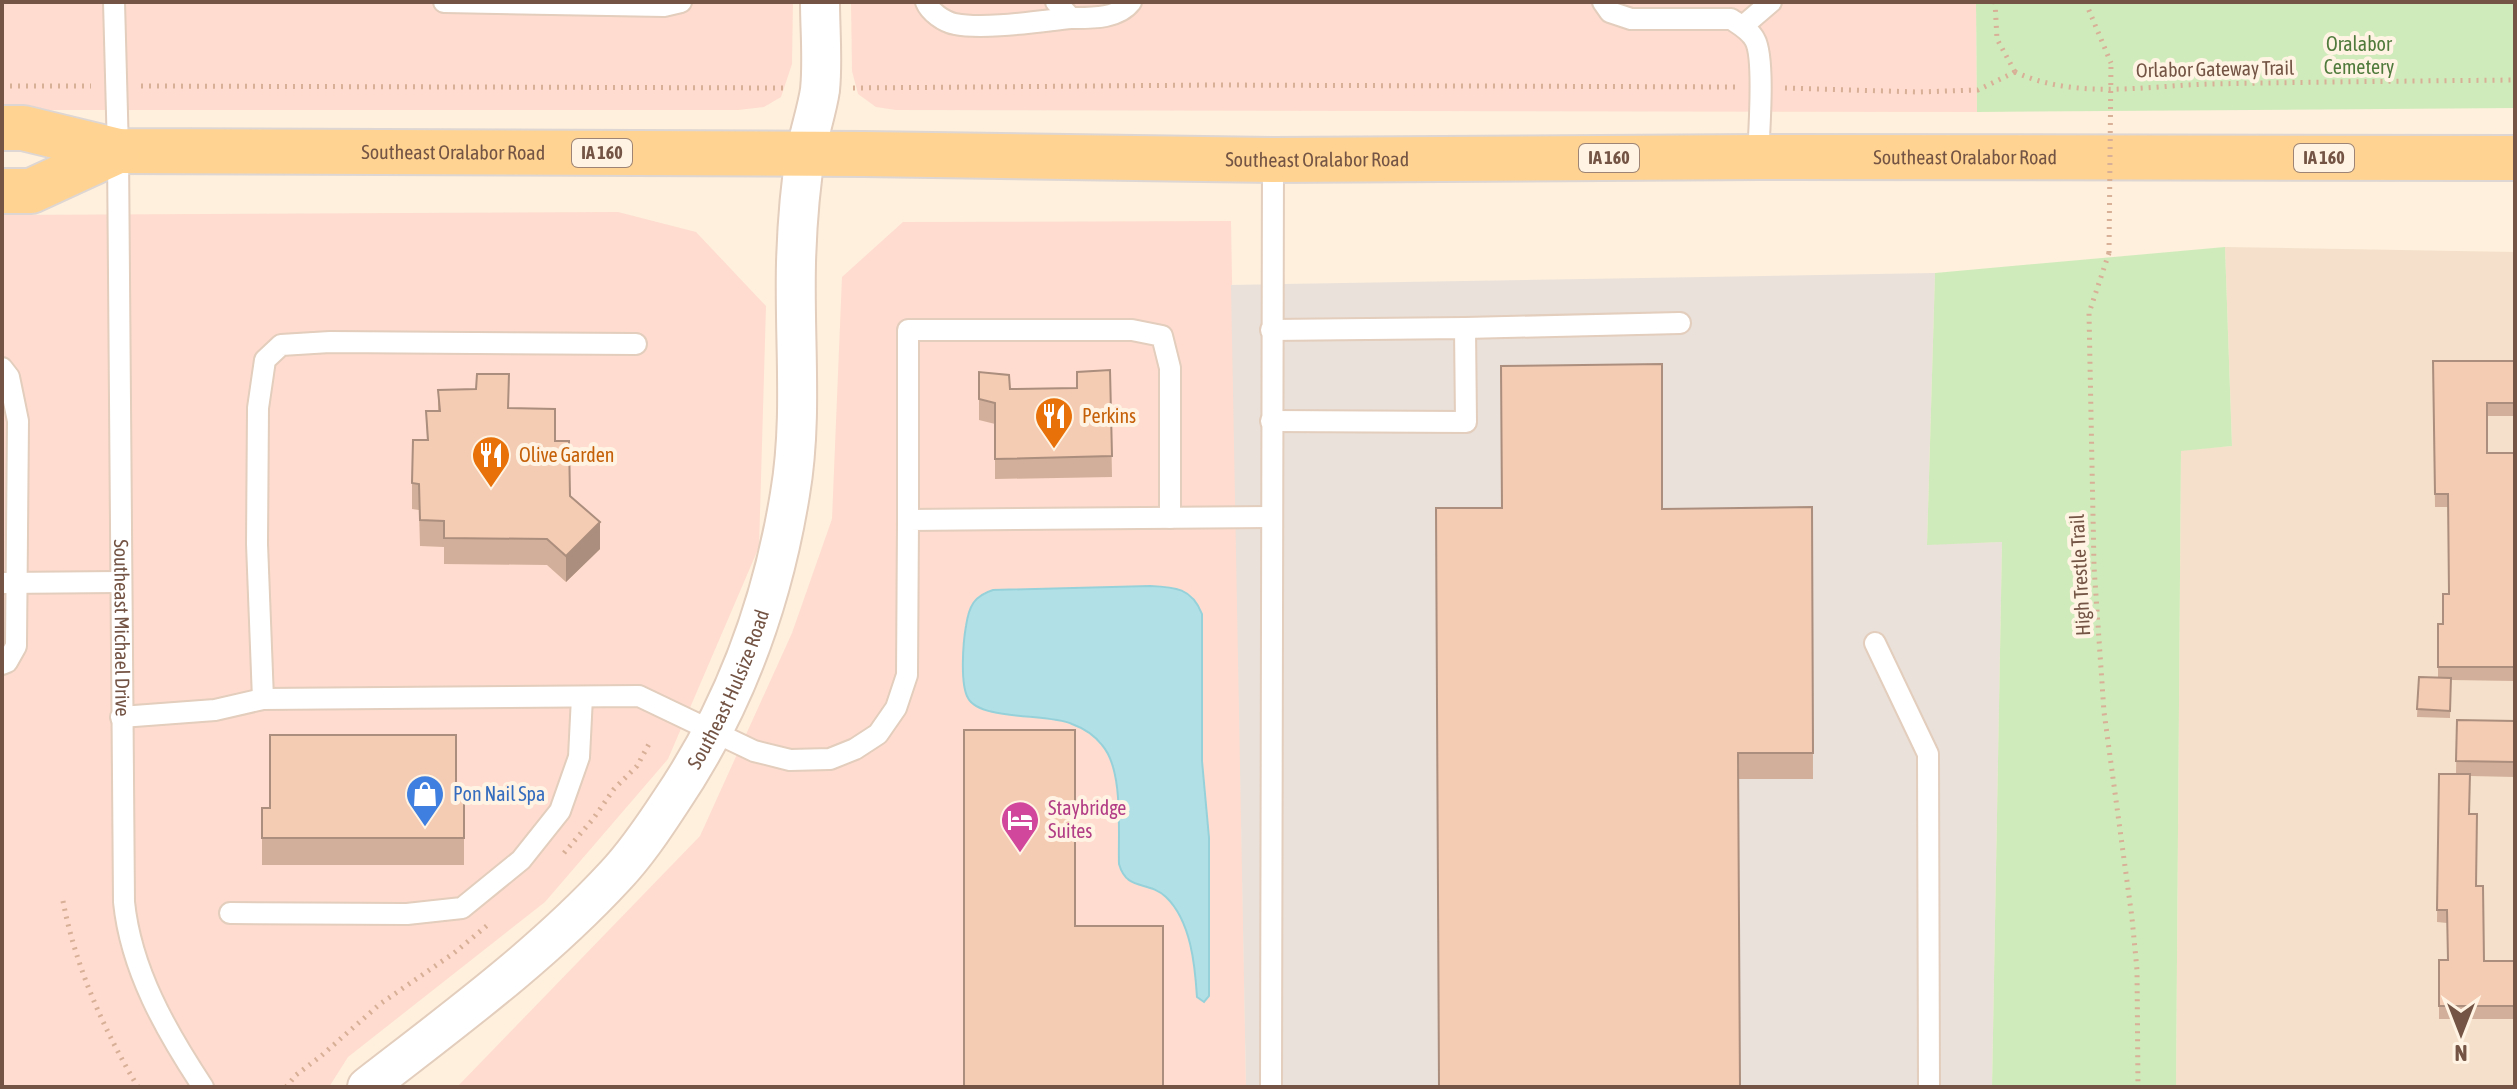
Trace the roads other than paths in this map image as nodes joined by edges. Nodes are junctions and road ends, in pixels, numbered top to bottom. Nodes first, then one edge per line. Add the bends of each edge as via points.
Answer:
1 (114, 2) edge
2 (444, 2) edge
3 (681, 2) edge
4 (820, 2) edge
5 (926, 2) edge
6 (1056, 2) edge
7 (1131, 2) edge
8 (1603, 2) edge
9 (1771, 2) edge
10 (1682, 11) edge
11 (1734, 16) edge
12 (1071, 18) junction
13 (2, 128) edge
14 (118, 151) junction
15 (806, 154) junction
16 (1758, 157) junction
17 (2515, 158) edge
18 (1273, 160) junction
19 (2, 191) edge
20 (1680, 323) dead end
21 (1465, 328) junction
22 (1271, 330) junction
23 (636, 344) dead end
24 (2, 368) edge
25 (1271, 421) junction
26 (1271, 517) junction
27 (1170, 518) junction
28 (908, 520) junction
29 (9, 582) edge
30 (120, 582) junction
31 (1875, 643) dead end
32 (2, 664) edge
33 (582, 697) junction
34 (263, 699) junction
35 (121, 717) junction
36 (714, 732) junction
37 (230, 913) dead end
38 (203, 1087) edge
39 (367, 1087) edge
40 (1271, 1087) edge
41 (1929, 1087) edge

1 - 14 lane, Southeast Michael Drive
2 - 3 lane
4 - 15 street, Southeast Hulsize Road via 820,88
5 - 12 lane via 955,24
6 - 12 lane
7 - 12 lane via 1104,17
8 - 10 lane via 1610,12 1631,19
9 - 11 lane
10 - 11 lane
11 - 16 lane via 1756,42
13 - 14 main road, Southeast Oralabor Road / IA 160 via 23,128
14 - 15 main road, Southeast Oralabor Road / IA 160
14 - 19 main road, Southeast Oralabor Road / IA 160 via 31,191
14 - 30 lane, Southeast Michael Drive
15 - 18 main road, Southeast Oralabor Road / IA 160
15 - 36 street, Southeast Hulsize Road via 796,260 797,406 790,492 757,632
16 - 17 main road, Southeast Oralabor Road / IA 160
16 - 18 main road, Southeast Oralabor Road / IA 160
18 - 22 lane
20 - 21 lane
21 - 22 lane
21 - 25 lane via 1466,422
22 - 25 lane
23 - 34 lane via 330,342 281,345 265,360 258,408 257,544
24 - 29 lane via 9,377 18,421
25 - 26 lane
26 - 27 lane
26 - 40 lane
27 - 28 lane
27 - 28 lane via 1170,368 1162,336 1132,330 908,330
28 - 36 lane via 907,675 896,708 878,734 830,759 790,760 754,751
29 - 30 lane
29 - 32 lane via 16,646
30 - 35 lane, Southeast Michael Drive
31 - 41 lane via 1928,754
33 - 34 lane
33 - 36 lane via 639,696
33 - 37 lane via 579,757 560,811 521,860 462,908 407,914
34 - 35 lane via 215,710
35 - 38 lane, Southeast Michael Drive via 127,932 168,1034
36 - 39 street, Southeast Hulsize Road via 650,833 575,918

